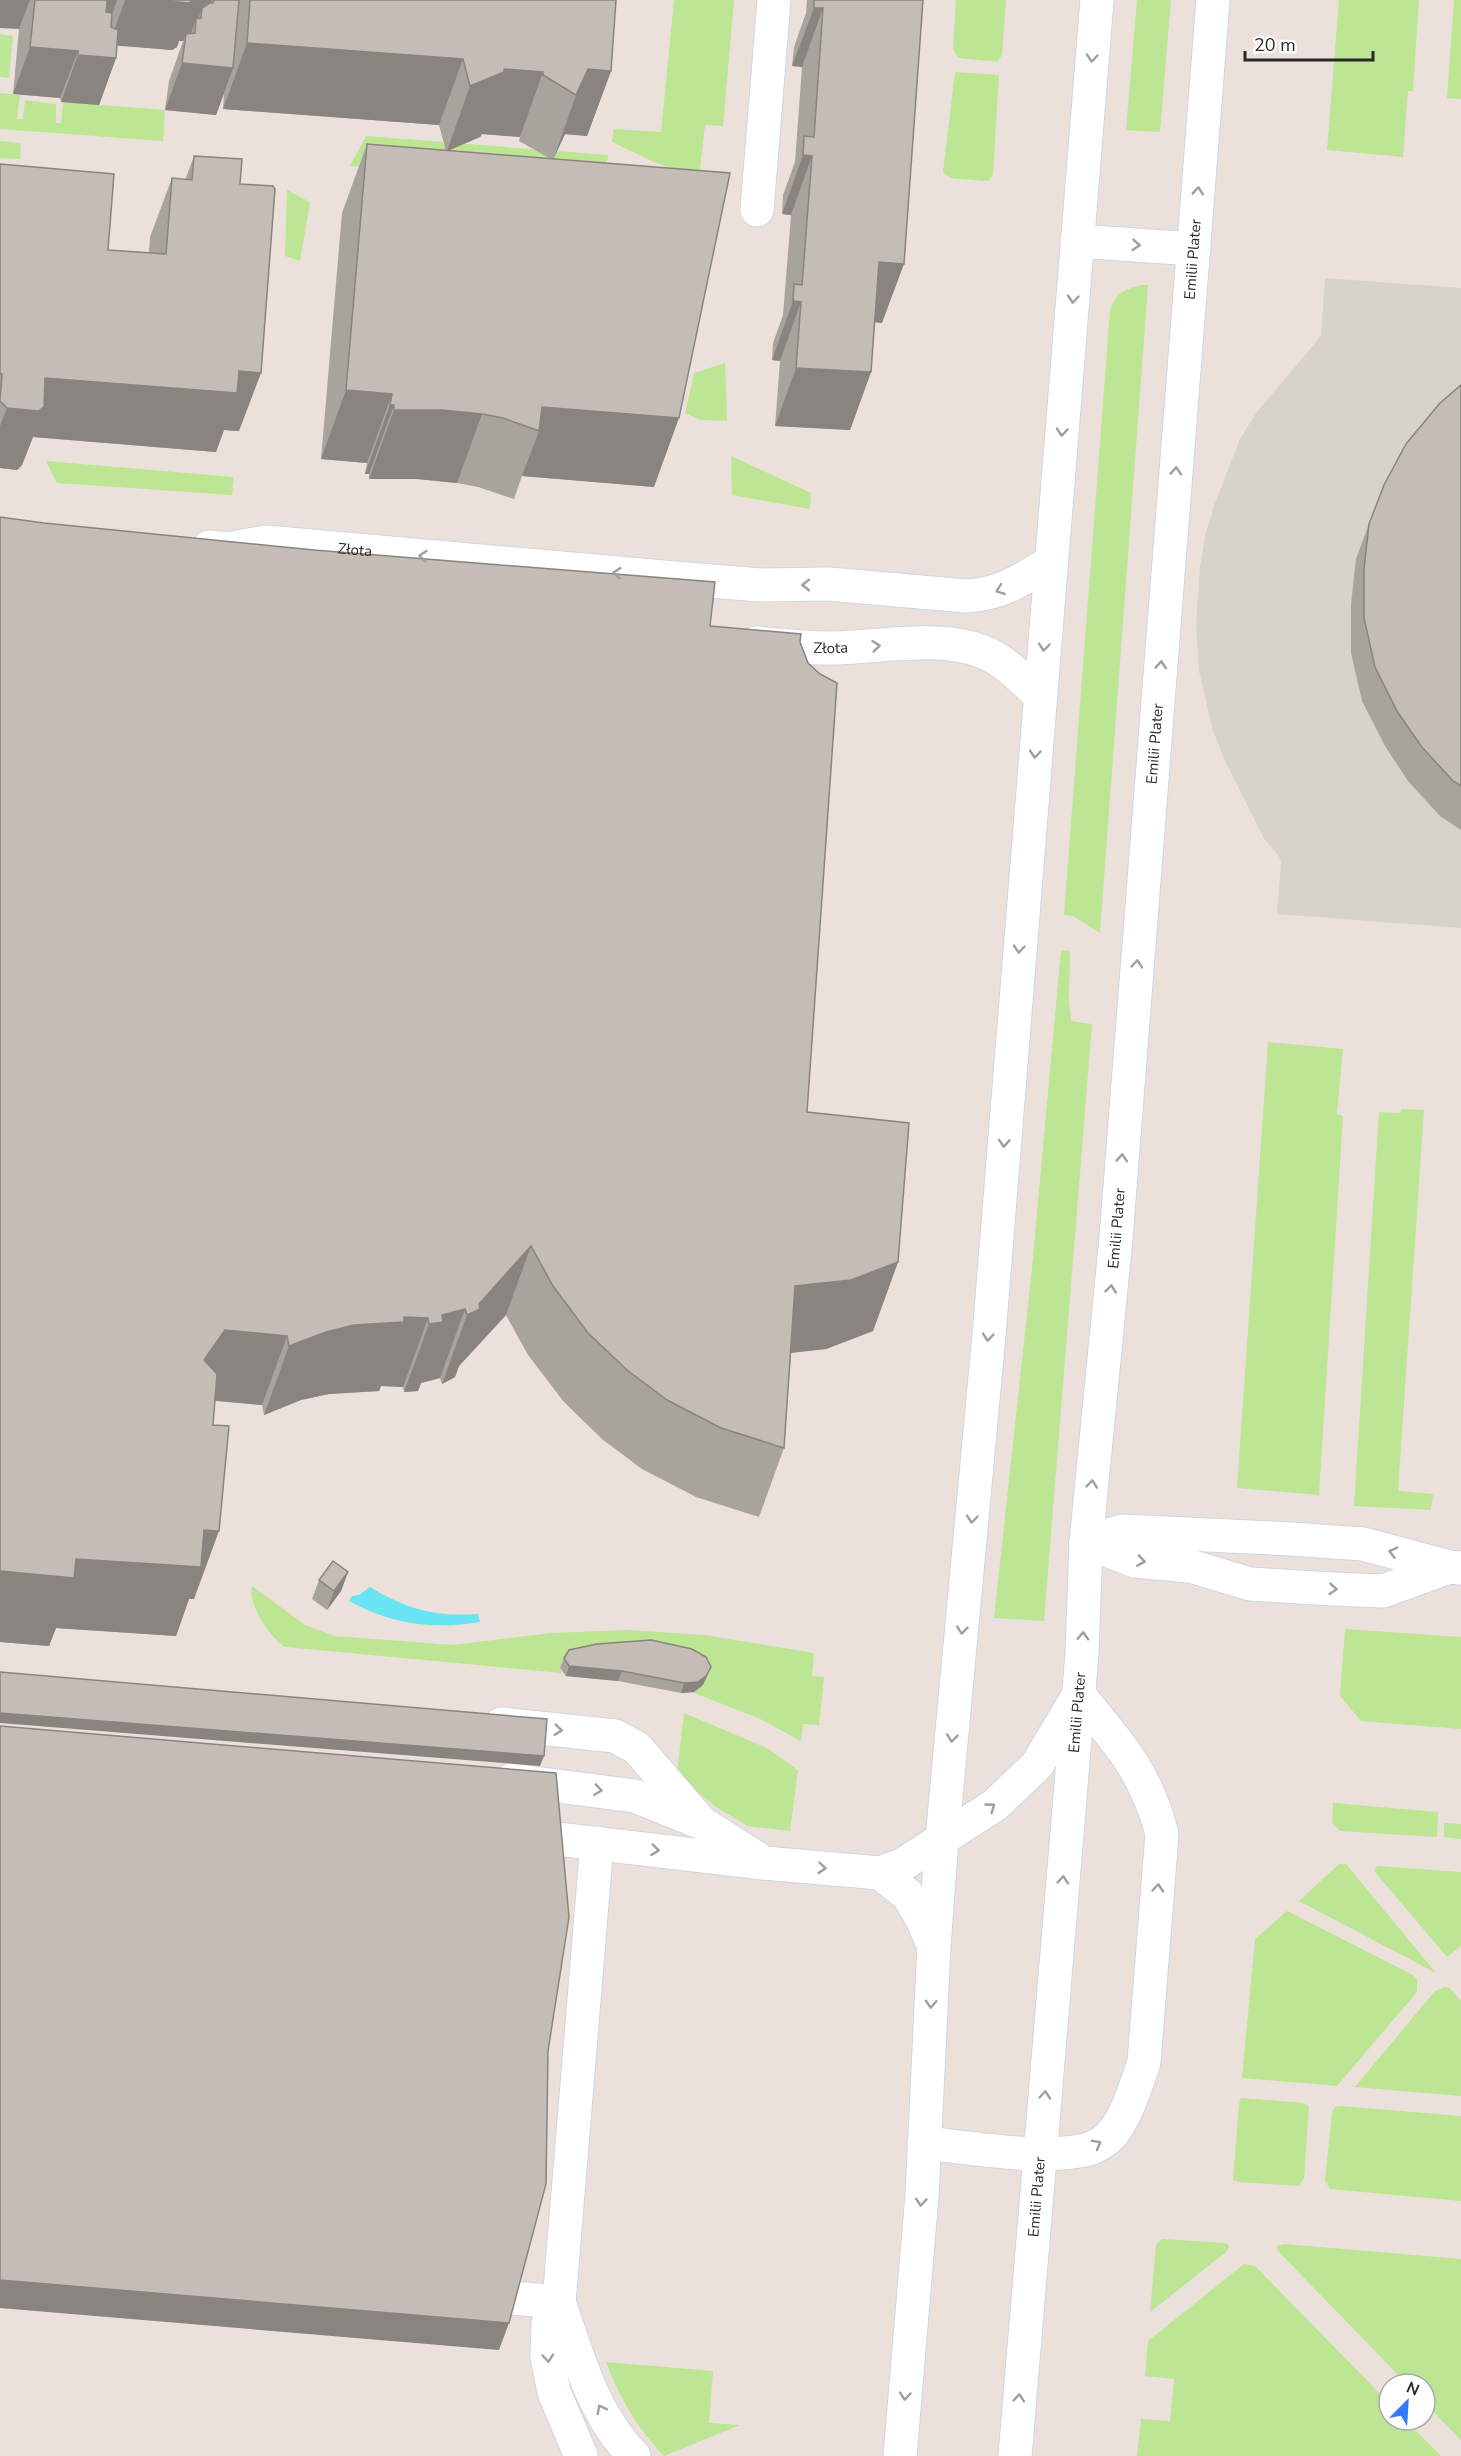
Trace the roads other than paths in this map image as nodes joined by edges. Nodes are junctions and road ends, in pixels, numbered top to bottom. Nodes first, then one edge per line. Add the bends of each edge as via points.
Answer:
1 (774, 0) edge
2 (1097, 0) edge
3 (1213, 0) edge
4 (758, 210) dead end
5 (1077, 241) junction
6 (1194, 249) junction
7 (177, 544) edge
8 (227, 549) junction
9 (1051, 562) junction
10 (272, 573) edge
11 (721, 645) edge
12 (1040, 696) junction
13 (1086, 1542) junction
14 (1455, 1567) edge
15 (1079, 1695) junction
16 (474, 1721) edge
17 (484, 1778) edge
18 (702, 1823) junction
19 (549, 1838) edge
20 (942, 1839) junction
21 (597, 1843) junction
22 (764, 1863) junction
23 (880, 1874) junction
24 (934, 1946) junction
25 (924, 2143) junction
26 (1040, 2154) junction
27 (513, 2298) edge
28 (559, 2302) junction
29 (580, 2456) edge
30 (634, 2456) edge
31 (900, 2456) edge
32 (1015, 2456) edge

1 - 4 street
2 -> 5 street
6 -> 3 street, Emilii Plater
5 -> 6 street
5 -> 9 street
13 -> 6 street, Emilii Plater via 1116,1238
7 - 8 street, Złota
9 -> 8 street, Złota via 1008,588 966,596 829,584 750,584 266,542
8 - 10 street, Złota
9 -> 12 street
11 -> 12 street, Złota via 831,648 912,643 962,647 1000,661
12 -> 20 street via 989,1335
14 -> 13 street via 1364,1544 1122,1531
13 -> 14 street via 1135,1561 1190,1566 1250,1584 1333,1590 1383,1591
15 -> 13 street, Emilii Plater
20 -> 15 street via 995,1805 1036,1765
26 -> 15 street, Emilii Plater
26 -> 15 street via 1086,2150 1102,2143 1115,2131 1144,2062 1162,1834 1143,1778
16 -> 18 street via 615,1736 637,1748
17 -> 18 street via 635,1796
18 - 22 street
19 - 21 street
20 - 23 street
20 - 24 street
21 -> 22 street
21 - 28 street
22 -> 23 street
23 - 24 street via 908,1896
24 -> 25 street
25 - 26 street
25 -> 31 street
32 -> 26 street, Emilii Plater
27 - 28 street
28 -> 29 street via 548,2324 547,2357 554,2392
30 -> 28 street via 611,2429 588,2385

